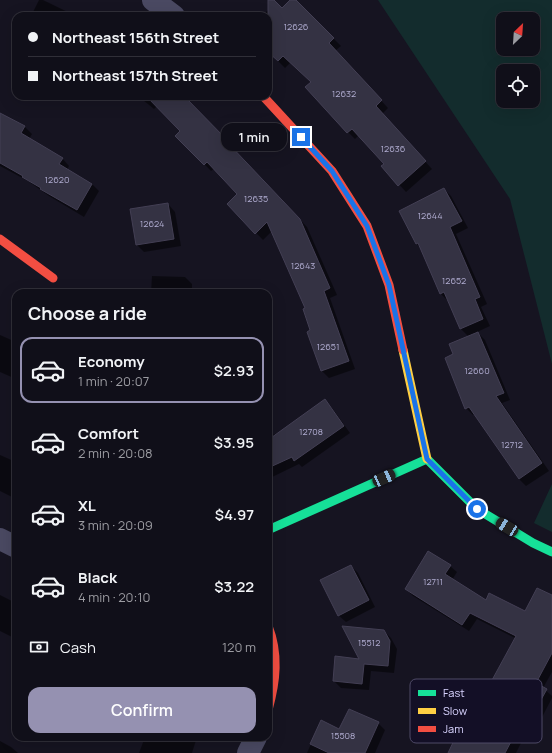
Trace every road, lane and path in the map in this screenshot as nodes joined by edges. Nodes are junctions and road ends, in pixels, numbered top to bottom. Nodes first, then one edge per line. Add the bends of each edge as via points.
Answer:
1 (153, 0) edge
2 (169, 12) edge
3 (267, 100) edge
4 (0, 240) edge
5 (53, 278) dead end
6 (427, 459) junction
7 (272, 528) edge
8 (0, 539) edge
9 (12, 545) edge
10 (552, 552) edge
11 (272, 638) edge
12 (272, 696) edge
13 (254, 741) edge
14 (248, 753) edge

1 - 2 street
3 - 6 street via 332,171 367,226 389,285
4 - 5 street
6 - 7 street
6 - 10 street via 477,509
8 - 9 street
11 - 12 street via 277,660
13 - 14 street

